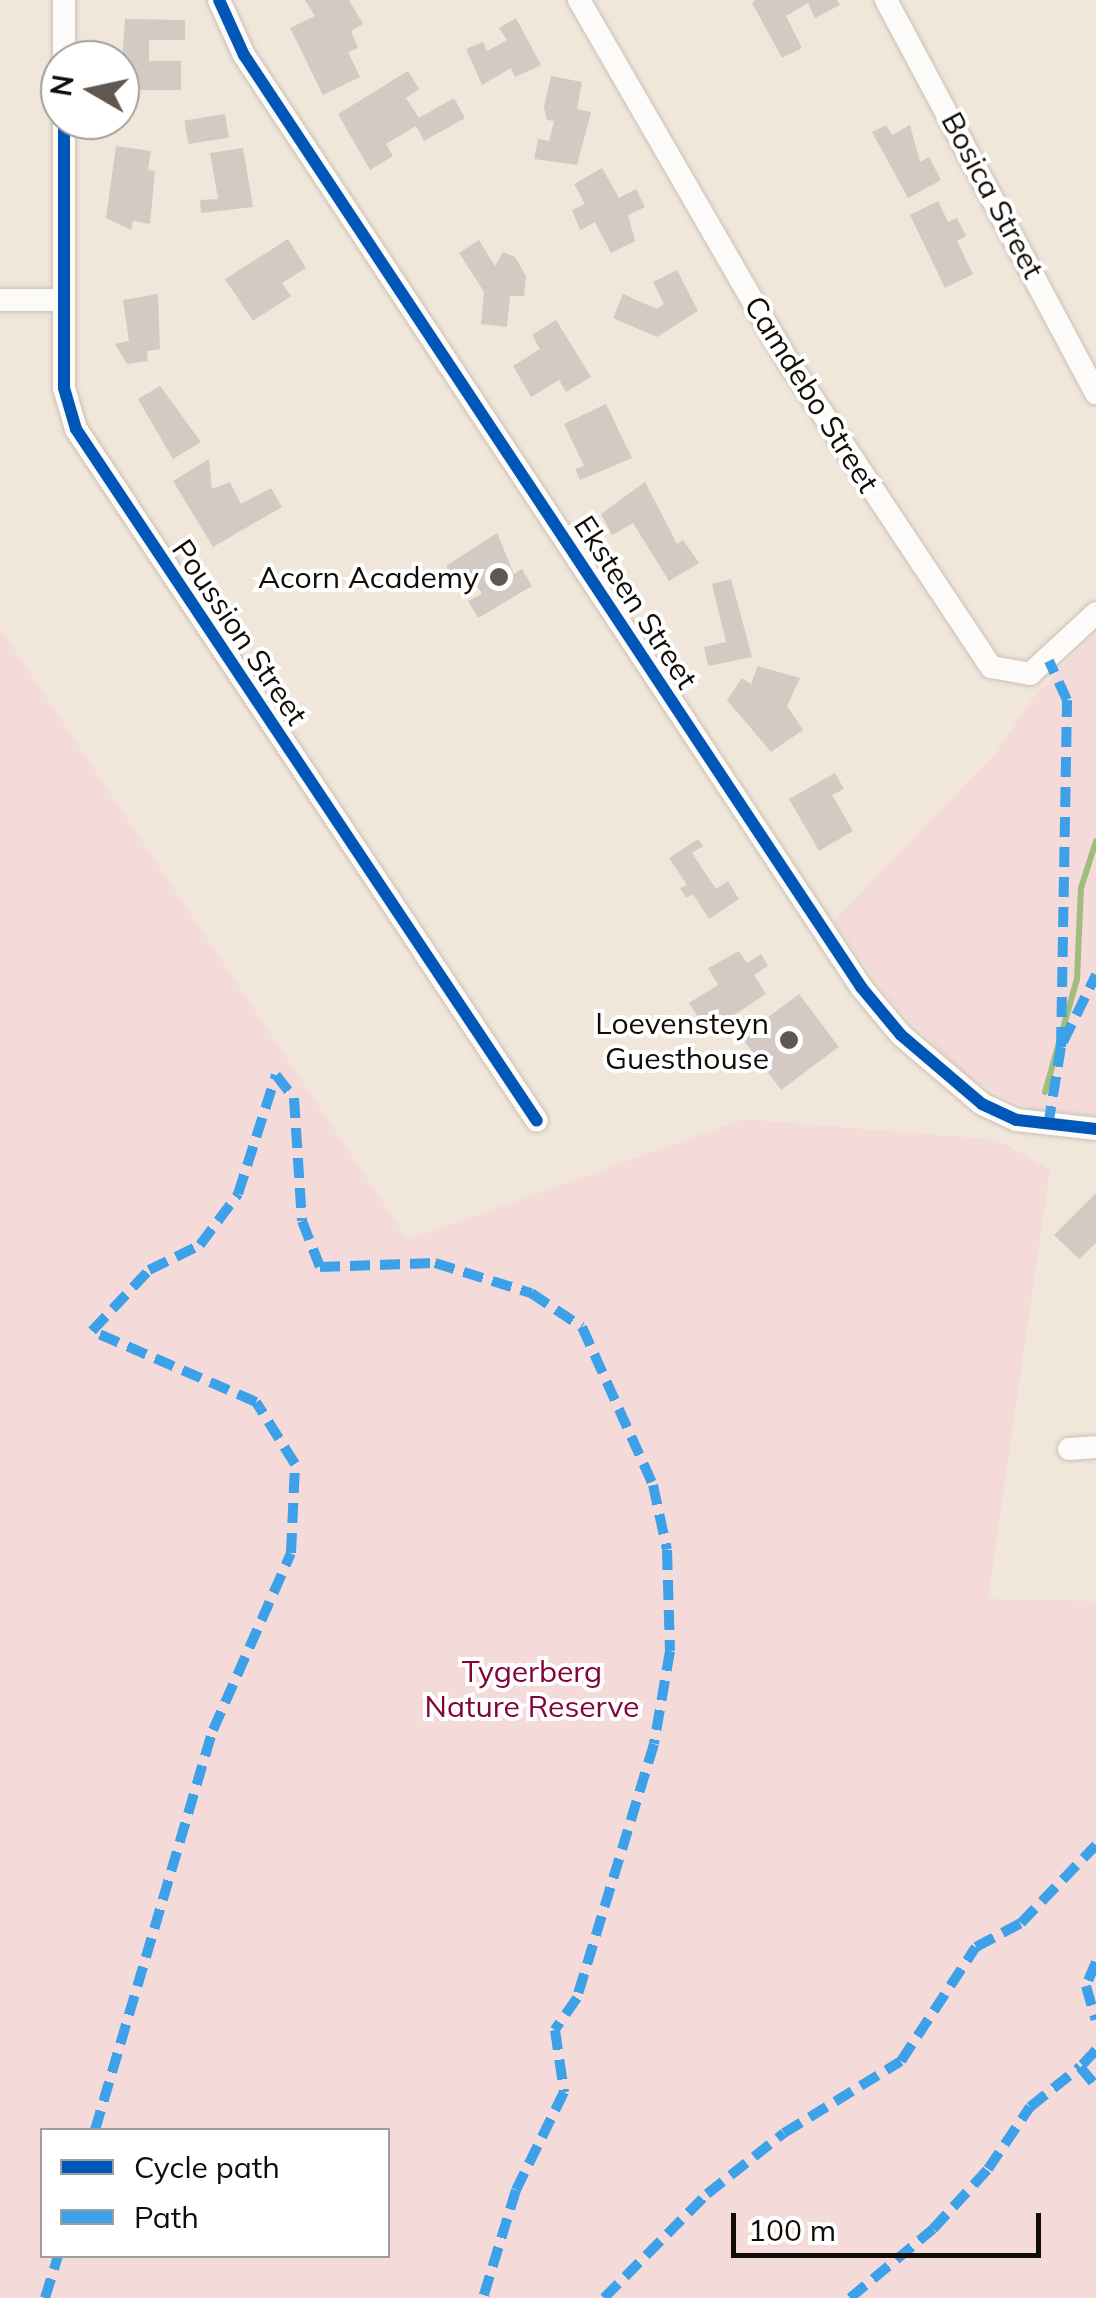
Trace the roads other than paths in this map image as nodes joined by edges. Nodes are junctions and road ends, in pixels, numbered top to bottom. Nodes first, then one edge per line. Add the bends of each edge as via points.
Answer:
1 (64, 0) edge
2 (219, 0) edge
3 (578, 0) edge
4 (886, 0) edge
5 (64, 40) edge
6 (64, 140) edge
7 (0, 300) edge
8 (63, 300) junction
9 (1096, 393) edge
10 (1096, 612) edge
11 (537, 1121) dead end
12 (1096, 1129) edge
13 (1096, 1448) edge
14 (1070, 1449) dead end

1 - 5 street
2 - 12 street, Eksteen Street via 244,55 861,987 901,1035 982,1104 1017,1120
3 - 10 street, Camdebo Street via 789,364 992,667 1030,674
4 - 9 street, Bosica Street
6 - 8 street, Poussion Street
7 - 8 street
8 - 11 street, Poussion Street via 64,388 76,429
13 - 14 street

